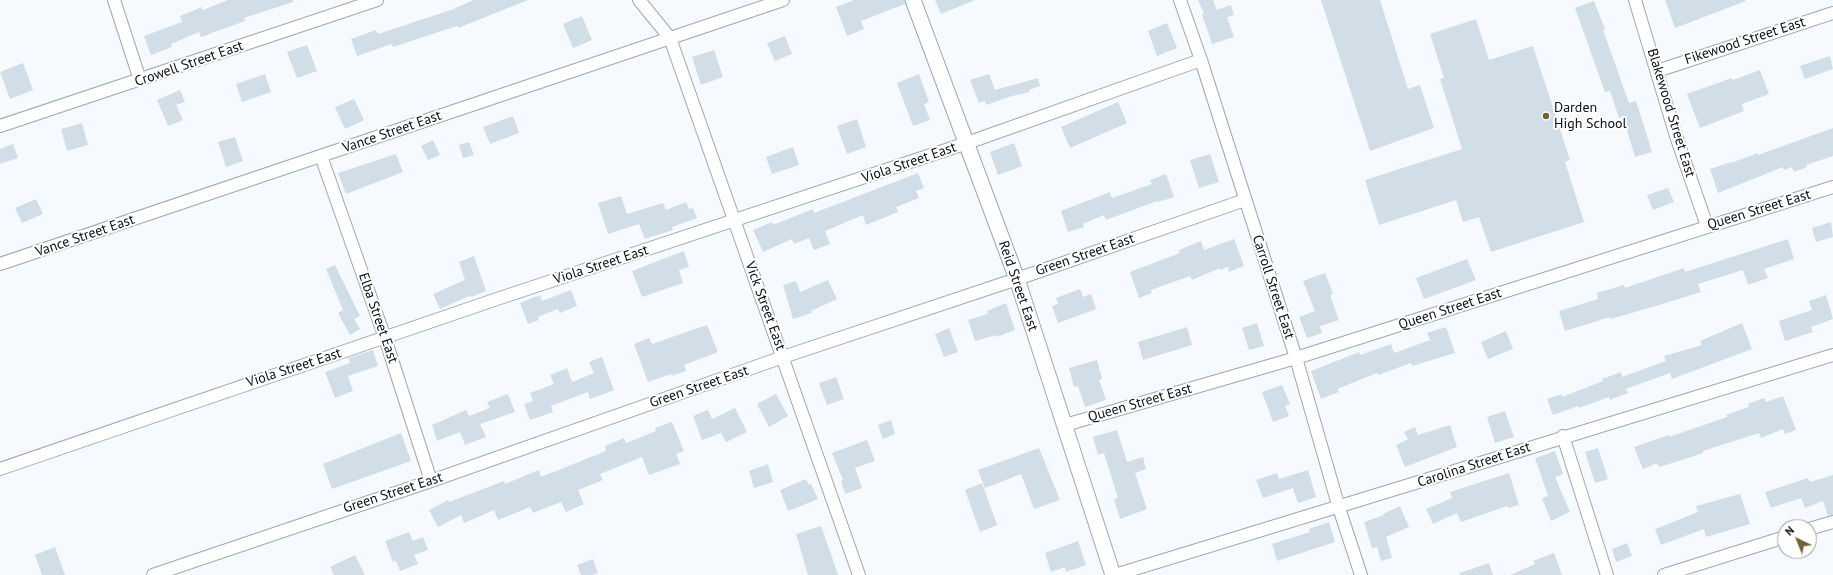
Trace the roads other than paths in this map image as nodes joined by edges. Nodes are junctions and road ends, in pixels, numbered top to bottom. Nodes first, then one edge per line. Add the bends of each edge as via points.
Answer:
1 (114, 0) edge
2 (377, 0) edge
3 (639, 0) edge
4 (783, 0) edge
5 (913, 0) edge
6 (1180, 0) edge
7 (1635, 0) edge
8 (1833, 13) edge
9 (670, 38) junction
10 (1201, 60) junction
11 (1657, 70) junction
12 (140, 80) junction
13 (0, 126) edge
14 (967, 143) junction
15 (321, 156) junction
16 (1833, 187) edge
17 (1245, 200) junction
18 (735, 221) junction
19 (1707, 226) junction
20 (0, 264) edge
21 (1017, 279) junction
22 (385, 338) junction
23 (1833, 355) edge
24 (784, 357) junction
25 (1296, 358) junction
26 (1065, 425) junction
27 (1564, 436) junction
28 (0, 469) edge
29 (431, 481) junction
30 (1339, 508) junction
31 (1833, 522) edge
32 (1817, 527) edge
33 (1777, 540) edge
34 (153, 575) edge
35 (859, 575) edge
36 (1114, 575) edge
37 (1362, 575) edge
38 (1607, 575) edge
39 (1664, 575) edge

1 - 12 street
2 - 12 street, Crowell Street East
3 - 9 street
4 - 9 street, Vance Street East
5 - 14 street, Reid Street East
6 - 10 street, Carroll Street East
7 - 11 street, Blakewood Street East
8 - 11 street, Fikewood Street East
9 - 15 street, Vance Street East
9 - 18 street, Vick Street East
10 - 14 street, Viola Street East
10 - 17 street, Carroll Street East
11 - 19 street, Blakewood Street East via 1676,136
12 - 13 street, Crowell Street East
14 - 18 street, Viola Street East
14 - 21 street, Reid Street East
15 - 20 street, Vance Street East
15 - 22 street, Elba Street East
16 - 19 street, Queen Street East
17 - 21 street, Green Street East
17 - 25 street, Carroll Street East
18 - 22 street, Viola Street East via 504,296
18 - 24 street, Vick Street East
19 - 25 street, Queen Street East
21 - 24 street, Green Street East
21 - 26 street, Reid Street East
22 - 28 street, Viola Street East
22 - 29 street, Elba Street East
23 - 27 street, Carolina Street East
24 - 29 street, Green Street East
24 - 35 street, Vick Street East
25 - 26 street, Queen Street East
25 - 30 street, Carroll Street East
26 - 36 street, Reid Street East
27 - 30 street, Carolina Street East
27 - 38 street
29 - 34 street, Green Street East
30 - 36 street, Carolina Street East
30 - 37 street, Carroll Street East
31 - 32 street
33 - 39 street

